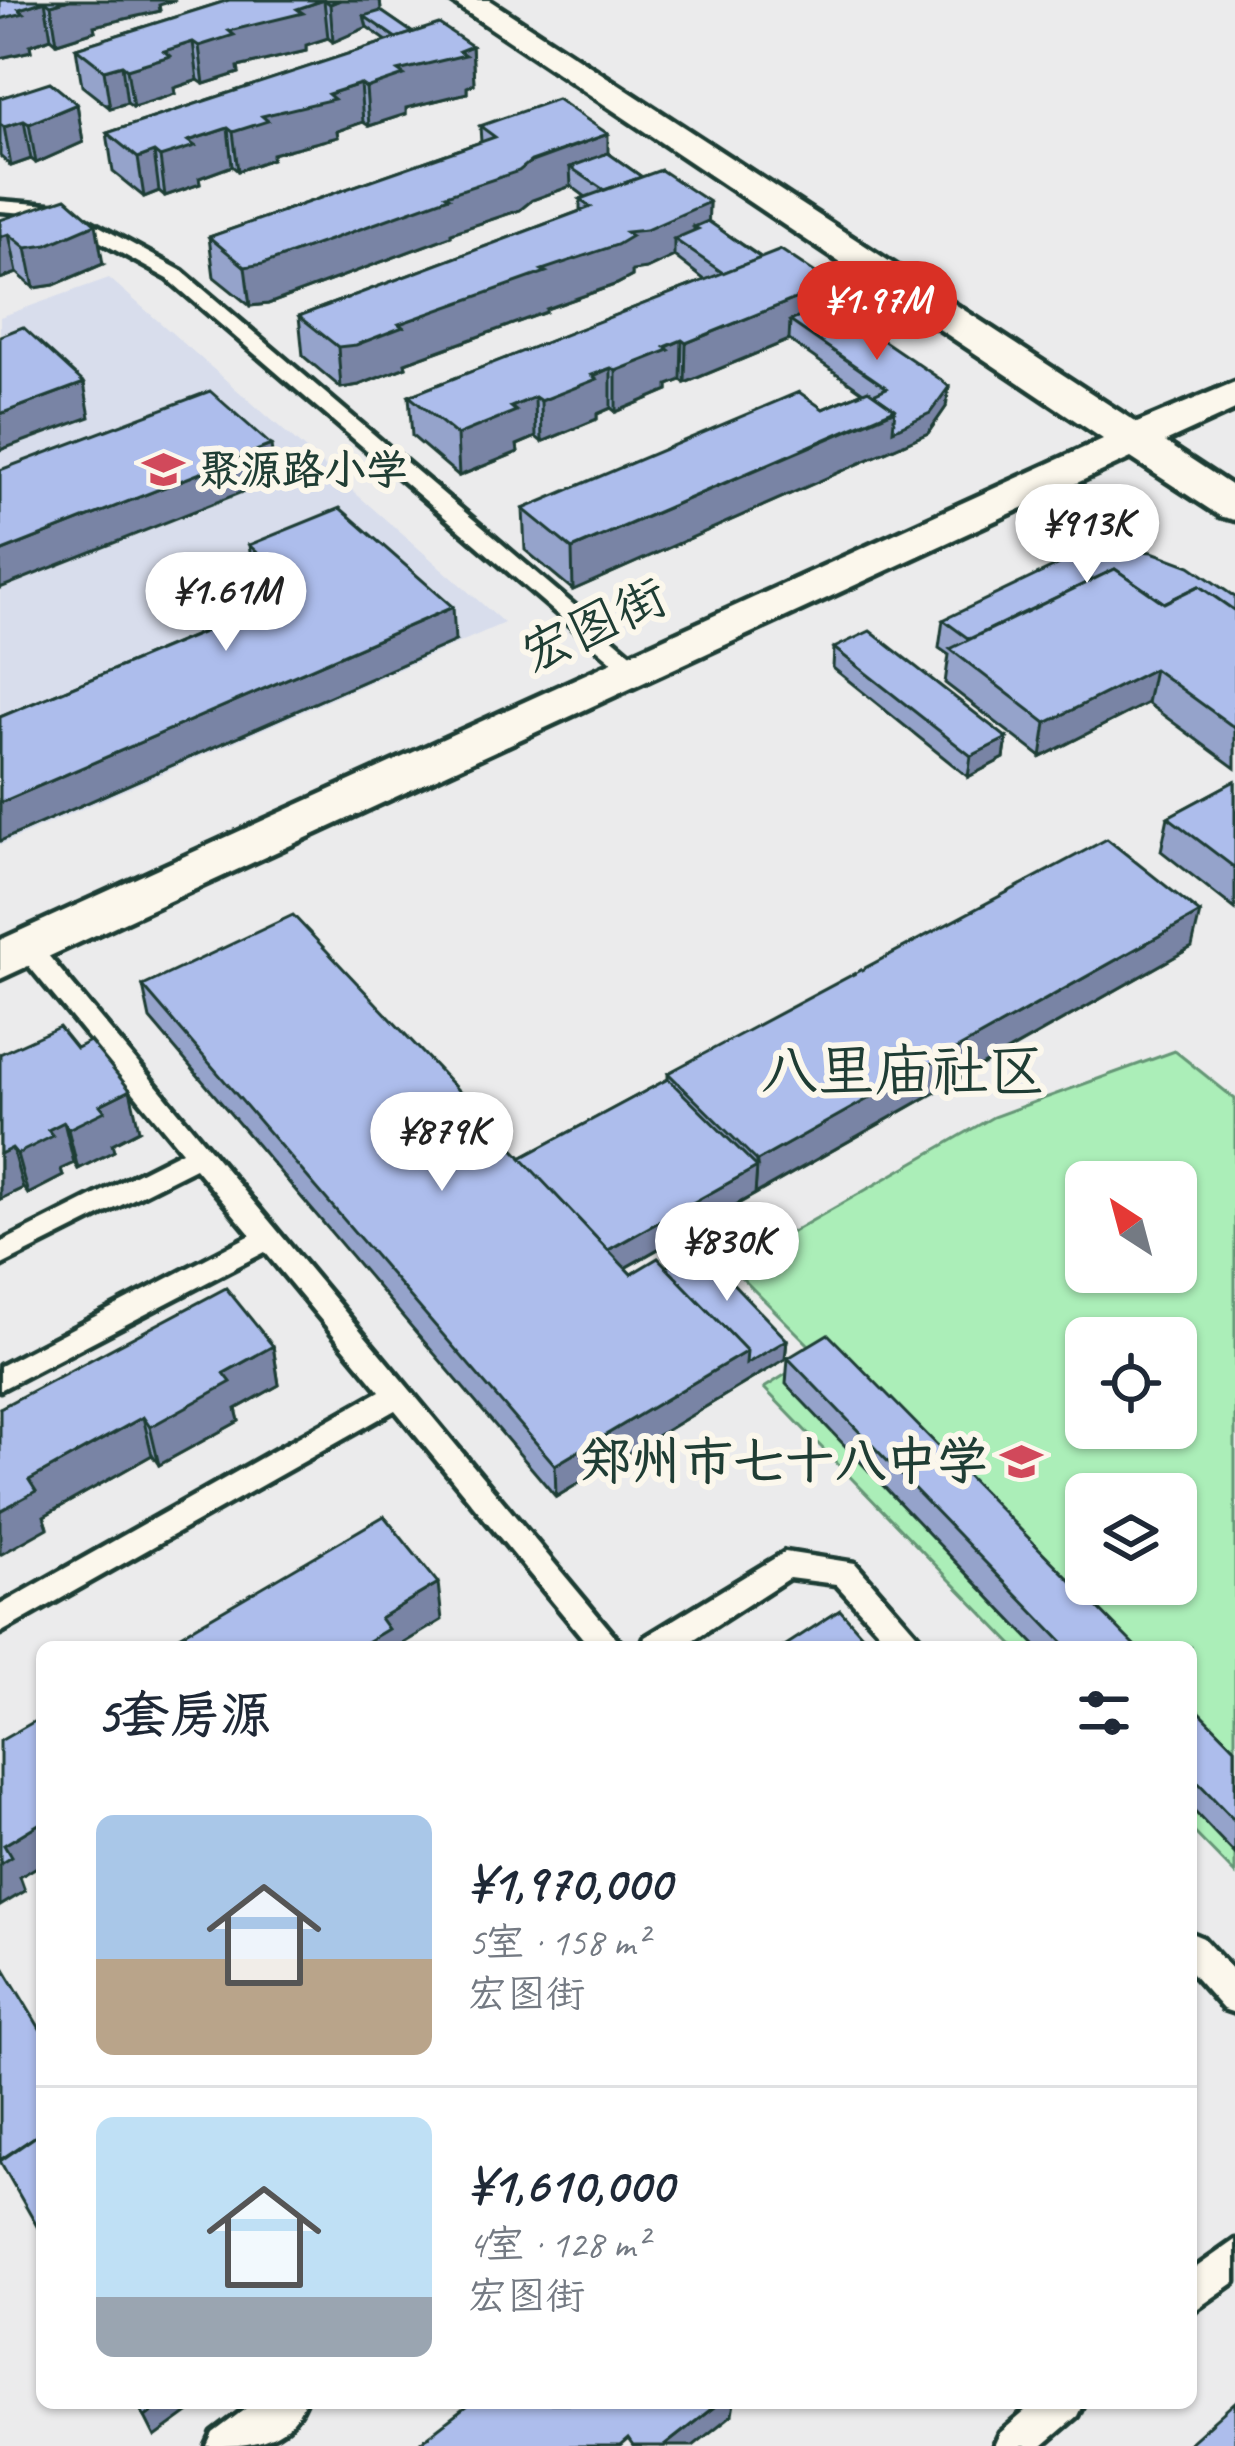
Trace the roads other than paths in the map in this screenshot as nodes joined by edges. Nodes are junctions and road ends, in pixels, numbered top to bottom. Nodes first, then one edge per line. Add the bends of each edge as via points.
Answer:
1 (466, 0) edge
2 (0, 206) edge
3 (1235, 394) edge
4 (1134, 440) junction
5 (1235, 507) edge
6 (635, 669) junction
7 (14, 954) edge
8 (199, 1154) junction
9 (268, 1238) junction
10 (0, 1255) edge
11 (0, 1378) edge
12 (398, 1395) junction
13 (0, 1620) edge
14 (603, 1641) edge
15 (665, 1641) edge
16 (907, 1641) edge
17 (1197, 1956) edge
18 (1235, 1997) edge
19 (1235, 2258) edge
20 (1197, 2290) edge
21 (277, 2409) edge
22 (1057, 2409) edge
23 (226, 2446) edge
24 (1013, 2446) edge

1 - 4 street
2 - 6 lane via 56,210 175,275
3 - 4 street, 宏图街
4 - 5 street
4 - 6 street, 宏图街
6 - 7 street, 宏图街
7 - 8 lane
8 - 9 lane
8 - 10 lane
9 - 11 lane
9 - 12 lane
12 - 13 lane
12 - 14 lane
15 - 16 lane via 785,1565 844,1572
17 - 18 lane
19 - 20 lane
21 - 23 lane
22 - 24 lane

